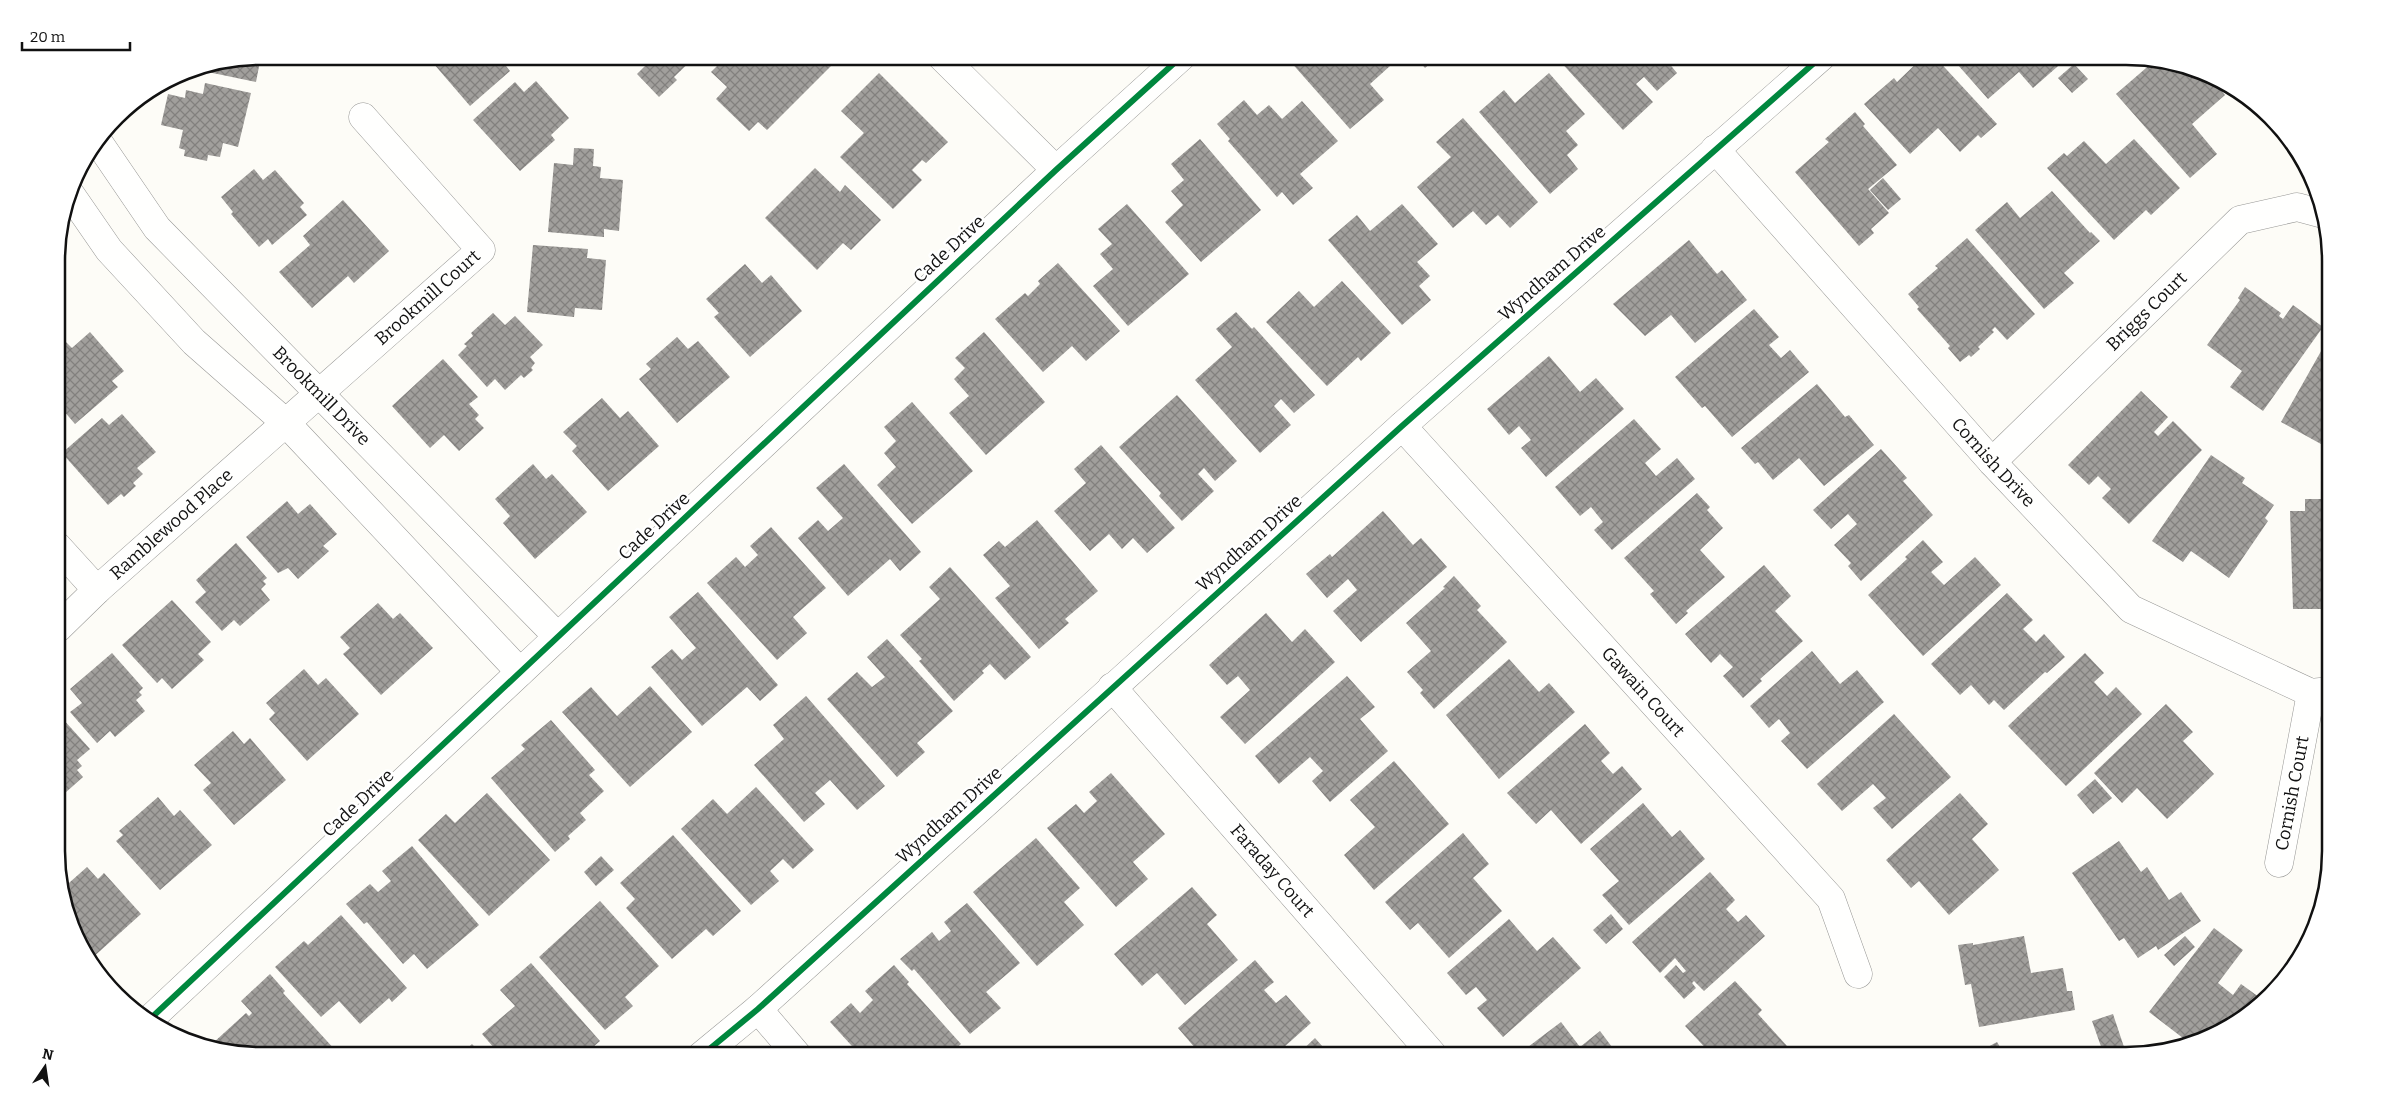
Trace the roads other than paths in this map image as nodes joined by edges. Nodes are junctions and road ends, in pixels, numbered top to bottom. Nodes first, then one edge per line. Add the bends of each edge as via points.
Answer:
1 (950, 65) edge
2 (1172, 65) edge
3 (1812, 65) edge
4 (363, 117) dead end
5 (102, 147) edge
6 (1715, 149) junction
7 (1056, 170) junction
8 (75, 200) edge
9 (2315, 212) edge
10 (321, 393) junction
11 (286, 423) junction
12 (1402, 426) junction
13 (1992, 462) junction
14 (65, 555) edge
15 (97, 590) junction
16 (65, 621) edge
17 (558, 637) junction
18 (520, 672) junction
19 (1112, 687) junction
20 (2320, 692) edge
21 (2279, 863) dead end
22 (1858, 974) dead end
23 (758, 1009) junction
24 (154, 1015) edge
25 (712, 1047) edge
26 (790, 1047) edge
27 (1425, 1047) edge

1 - 7 street
2 - 7 street, Cade Drive
3 - 6 street, Wyndham Drive
4 - 10 street, Brookmill Court via 481,250
5 - 10 street, Brookmill Drive via 156,228
6 - 12 street, Wyndham Drive
6 - 13 street, Cornish Drive
7 - 17 street, Cade Drive
8 - 11 street via 109,250 194,342
9 - 13 street, Briggs Court via 2297,207 2240,220
10 - 11 street, Brookmill Court
10 - 17 street, Brookmill Drive
11 - 15 street, Ramblewood Place
11 - 18 street
12 - 19 street, Wyndham Drive
12 - 22 street, Gawain Court via 1831,900
13 - 20 street, Cornish Drive via 2131,609
14 - 15 street
15 - 16 street, Ramblewood Place
17 - 18 street, Cade Drive
18 - 24 street, Cade Drive
19 - 23 street, Wyndham Drive
19 - 27 street, Faraday Court
20 - 21 street, Cornish Court
23 - 25 street, Wyndham Drive
23 - 26 street

